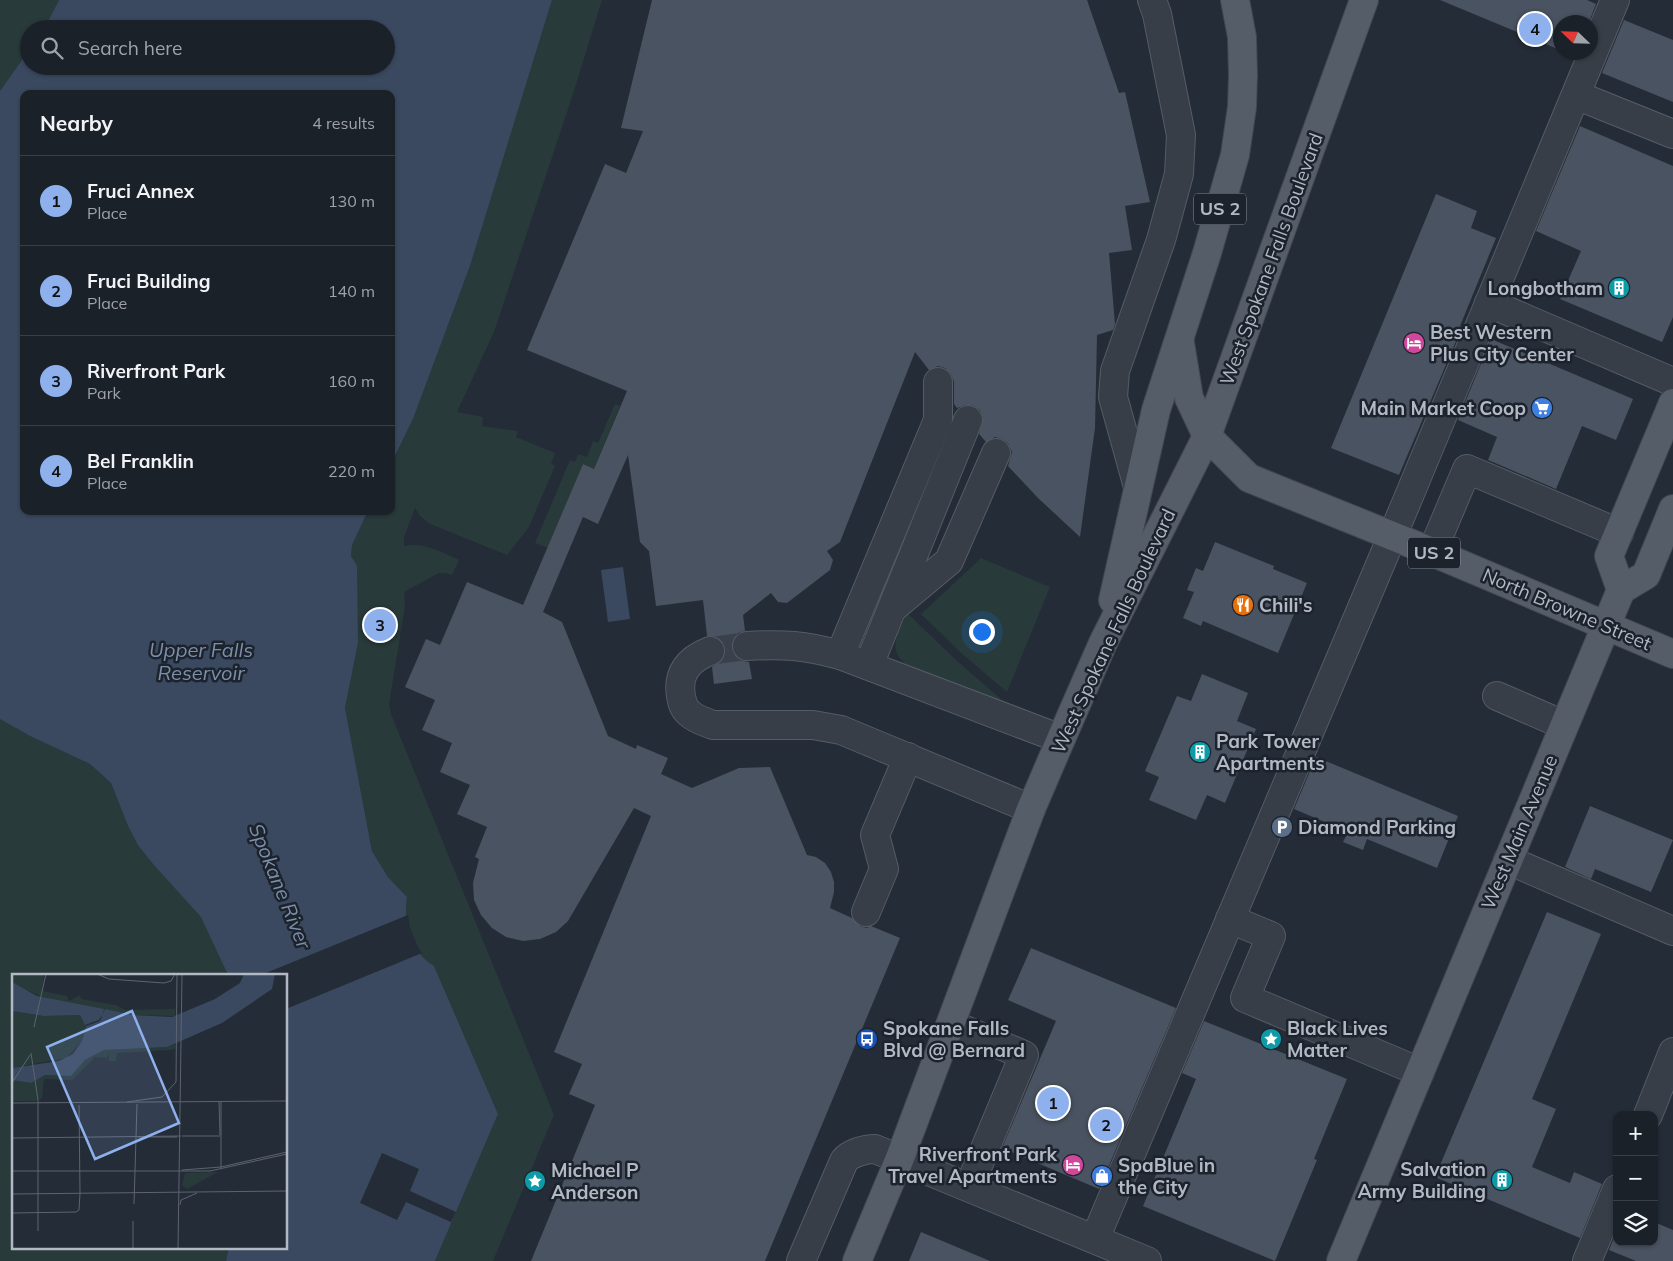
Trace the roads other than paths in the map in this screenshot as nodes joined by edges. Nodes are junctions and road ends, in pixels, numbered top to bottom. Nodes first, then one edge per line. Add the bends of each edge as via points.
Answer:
1 (1152, 0) edge
2 (1235, 0) edge
3 (1364, 0) edge
4 (1615, 0) edge
5 (1576, 95) junction
6 (1673, 134) edge
7 (1489, 303) junction
8 (1180, 340) junction
9 (938, 382) dead end
10 (1673, 382) edge
11 (1673, 403) edge
12 (968, 420) dead end
13 (1207, 436) junction
14 (996, 453) dead end
15 (1138, 487) junction
16 (1673, 509) edge
17 (1619, 533) junction
18 (1392, 536) junction
19 (1432, 552) junction
20 (1621, 590) junction
21 (891, 610) junction
22 (1606, 626) junction
23 (1103, 643) junction
24 (747, 646) tunnel mouth
25 (710, 651) tunnel mouth
26 (1673, 654) edge
27 (840, 655) junction
28 (869, 665) junction
29 (1497, 696) dead end
30 (1564, 725) junction
31 (1061, 739) junction
32 (908, 758) junction
33 (1031, 809) junction
34 (1508, 860) junction
35 (866, 912) dead end
36 (1230, 919) junction
37 (1673, 931) edge
38 (950, 1024) junction
39 (1673, 1052) edge
40 (1420, 1072) junction
41 (1650, 1111) edge
42 (900, 1158) junction
43 (969, 1187) junction
44 (1613, 1199) edge
45 (1095, 1239) junction
46 (801, 1261) edge
47 (856, 1261) edge
48 (1147, 1261) edge
49 (1341, 1261) edge
50 (1587, 1261) edge

1 - 15 street via 1181,135 1179,174 1162,240 1115,371 1112,397
2 - 8 main road, US 2 via 1242,37 1243,75 1235,155
3 - 13 main road, West Spokane Falls Boulevard
4 - 5 street
5 - 6 street
5 - 7 street
7 - 10 street
7 - 18 street
8 - 13 main road, North Browne Street / US 2 via 1189,398
8 - 15 main road via 1156,410
9 - 27 street via 938,420
11 - 17 main road
12 - 21 street
13 - 18 main road, North Browne Street / US 2 via 1249,478
13 - 23 main road, West Spokane Falls Boulevard
14 - 21 street via 949,561
15 - 23 main road
16 - 20 main road via 1646,574
17 - 19 street via 1467,469
17 - 20 main road via 1609,556
18 - 19 main road, North Browne Street / US 2
18 - 36 street
19 - 22 main road, North Browne Street / US 2
20 - 22 main road, West Main Avenue
21 - 28 street
22 - 26 main road, North Browne Street / US 2
22 - 30 main road, West Main Avenue
23 - 31 main road, West Spokane Falls Boulevard
24 - 27 street via 781,644
25 - 32 street via 688,664 679,686 683,706 700,720 713,725 813,725 841,730
27 - 28 street
28 - 31 street
29 - 30 street
30 - 34 main road, West Main Avenue
31 - 33 main road, West Spokane Falls Boulevard
32 - 33 street
32 - 35 street via 874,835 884,869
33 - 38 main road, West Spokane Falls Boulevard
34 - 37 street
34 - 40 main road, West Main Avenue
36 - 40 street via 1271,936 1245,998
36 - 45 street
38 - 42 main road, West Spokane Falls Boulevard
38 - 43 street via 1024,1054
39 - 41 street
40 - 49 main road, West Main Avenue
42 - 43 street
42 - 46 street via 875,1149 847,1156
42 - 47 main road, West Spokane Falls Boulevard
43 - 45 street
44 - 50 street
45 - 48 street

